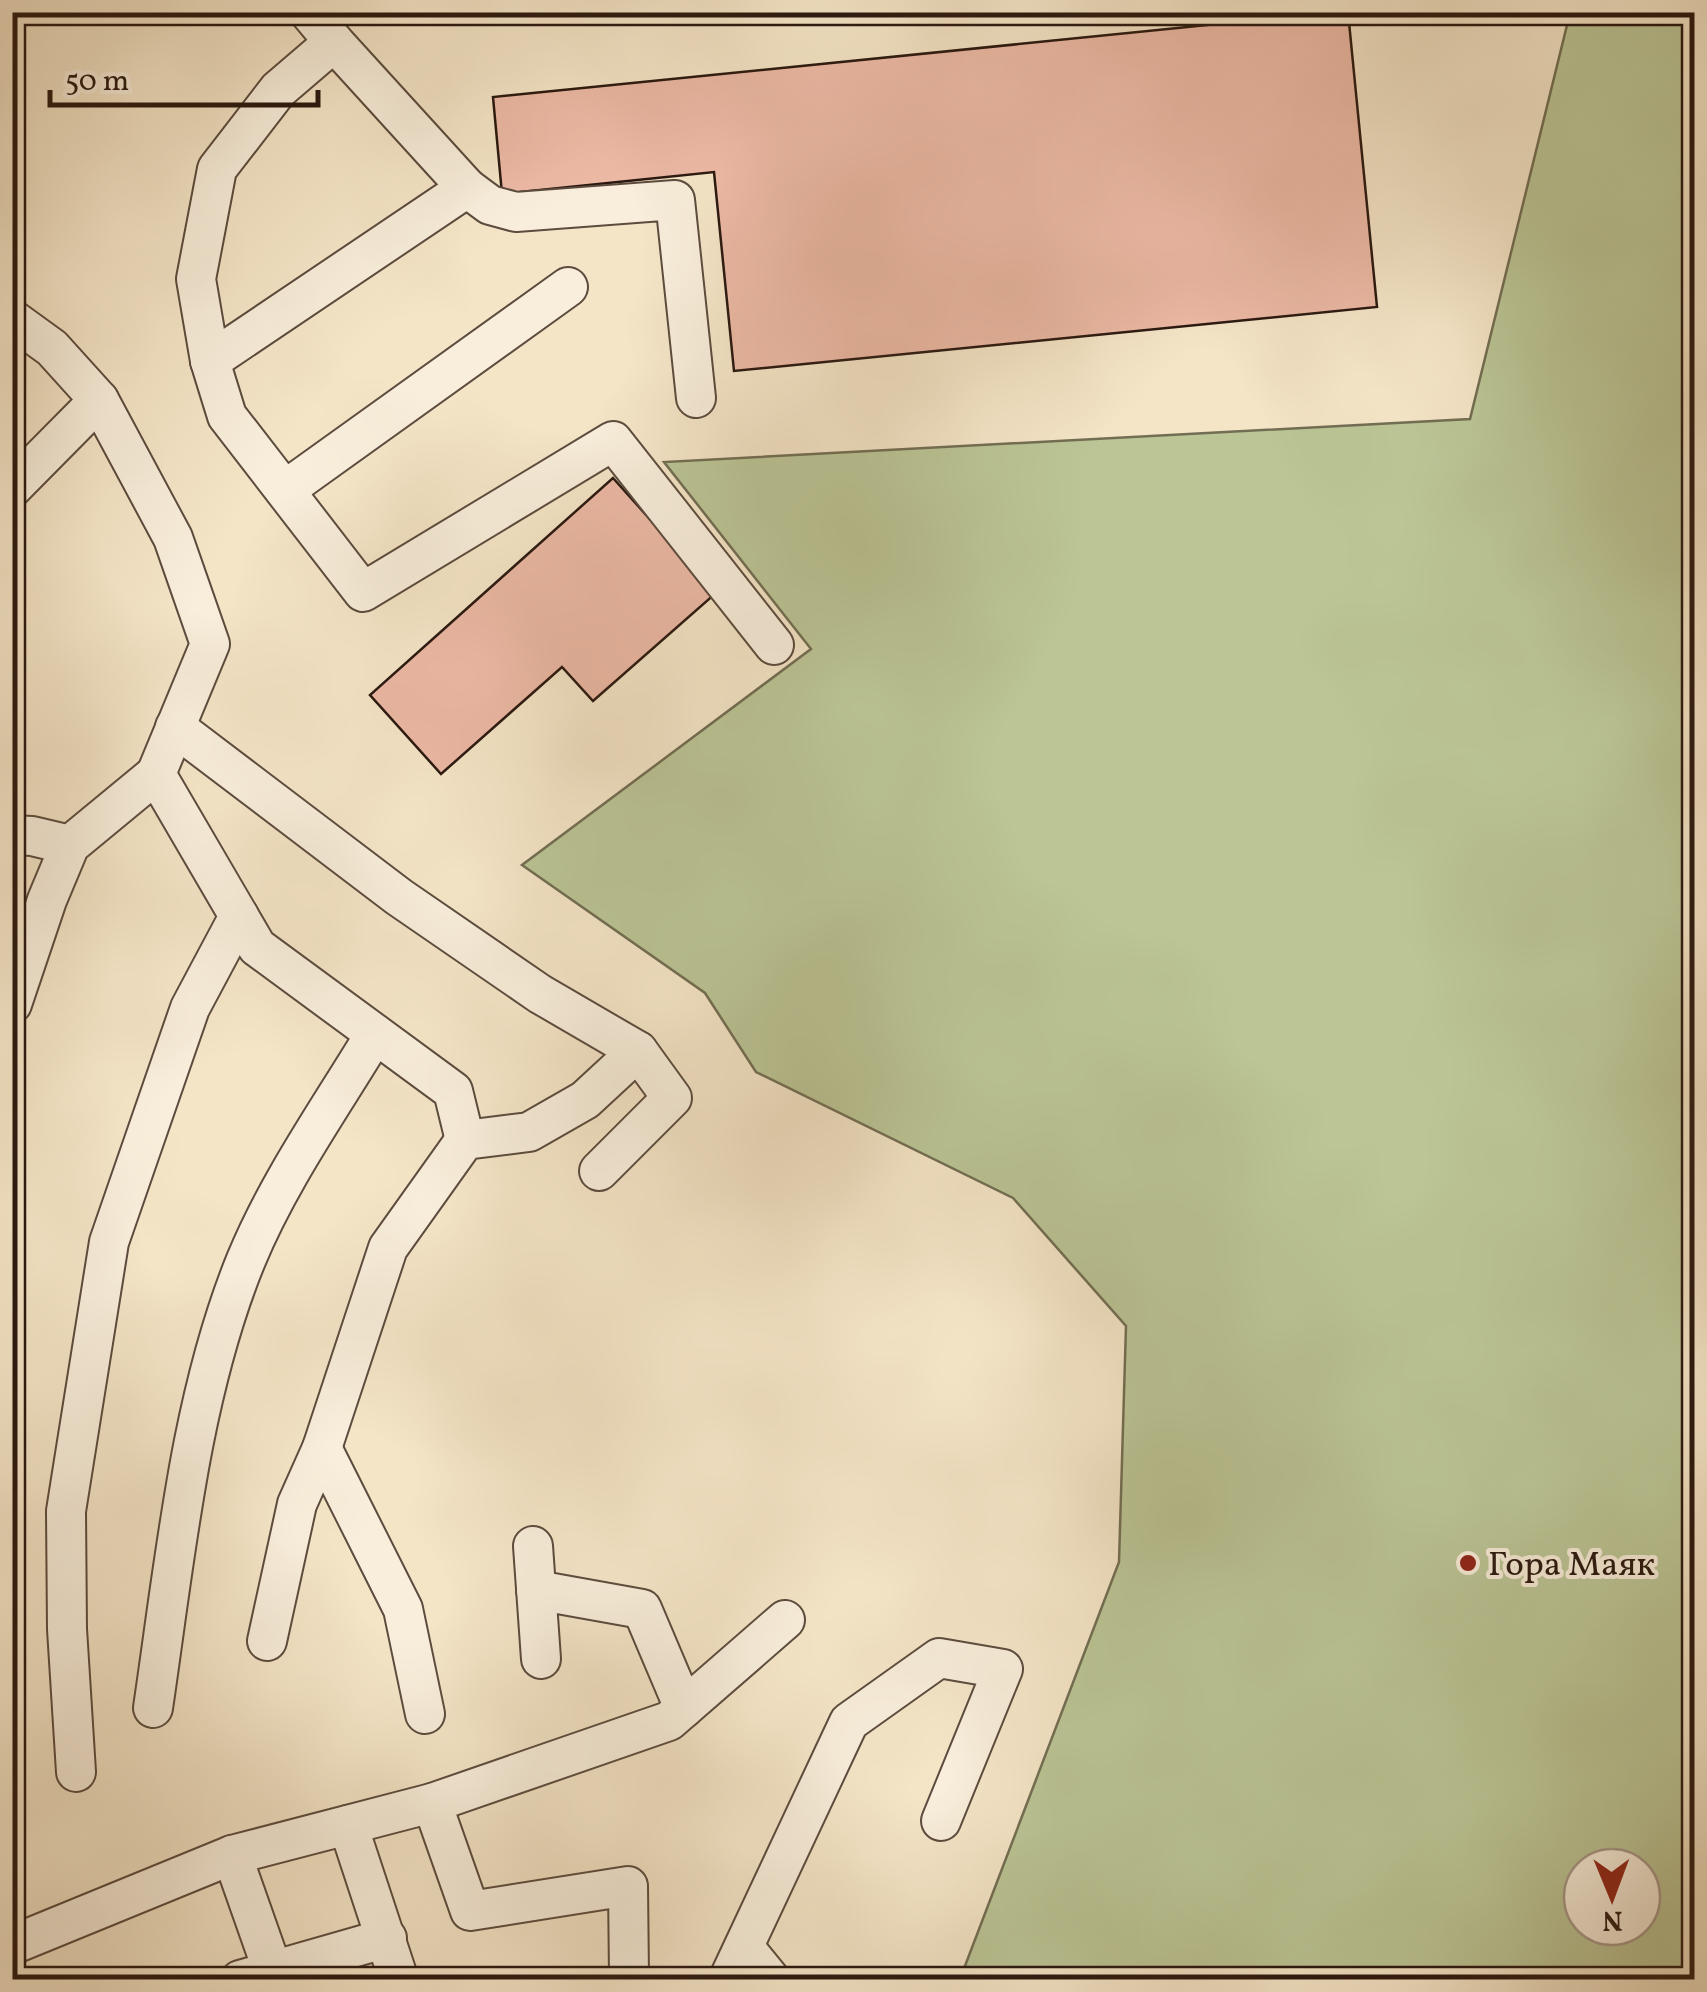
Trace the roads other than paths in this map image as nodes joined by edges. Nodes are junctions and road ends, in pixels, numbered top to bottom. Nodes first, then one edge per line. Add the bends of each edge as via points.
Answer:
1 (310, 12) edge
2 (334, 42) junction
3 (467, 188) junction
4 (568, 287) dead end
5 (12, 320) edge
6 (210, 361) junction
7 (696, 398) dead end
8 (99, 400) junction
9 (12, 488) edge
10 (285, 490) junction
11 (774, 645) dead end
12 (176, 726) junction
13 (156, 774) junction
14 (12, 836) edge
15 (70, 845) junction
16 (239, 916) junction
17 (12, 1004) edge
18 (375, 1034) junction
19 (638, 1051) junction
20 (465, 1140) junction
21 (599, 1171) dead end
22 (322, 1448) junction
23 (533, 1546) dead end
24 (536, 1590) junction
25 (785, 1620) dead end
26 (267, 1641) dead end
27 (540, 1658) dead end
28 (153, 1708) dead end
29 (684, 1708) junction
30 (426, 1714) dead end
31 (76, 1772) dead end
32 (432, 1804) junction
33 (941, 1822) dead end
34 (348, 1825) junction
35 (232, 1854) junction
36 (387, 1938) junction
37 (12, 1945) edge
38 (736, 1963) edge
39 (263, 1976) edge
40 (399, 1980) edge
41 (626, 1980) edge
42 (771, 1980) edge

1 - 2 street
2 - 3 street
2 - 6 street via 278,90 217,169 196,279
3 - 6 street
3 - 7 street via 490,205 516,212 675,200
4 - 10 street
5 - 8 street via 52,348
6 - 10 street via 227,416
8 - 9 street
8 - 12 street via 173,538 210,644
10 - 11 street via 364,592 613,441
12 - 13 street
12 - 19 street via 400,897 540,994
13 - 15 street
13 - 16 street
14 - 15 street
15 - 17 street
16 - 18 street via 257,948
16 - 31 street via 190,1008 109,1242 66,1511
18 - 20 street via 454,1091
18 - 28 street via 247,1258 210,1362
19 - 20 street via 586,1100 530,1132
19 - 21 street via 672,1098
20 - 22 street via 388,1248
22 - 26 street via 297,1504
22 - 30 street via 403,1609
23 - 24 street
24 - 27 street
24 - 29 street via 642,1608
25 - 29 street
29 - 32 street via 670,1721
32 - 34 street
32 - 41 street via 470,1911 628,1886
33 - 38 street via 1002,1669 939,1658 849,1722
34 - 35 street
34 - 36 street
35 - 37 street
35 - 39 street
36 - 39 street
36 - 40 street
38 - 42 street

